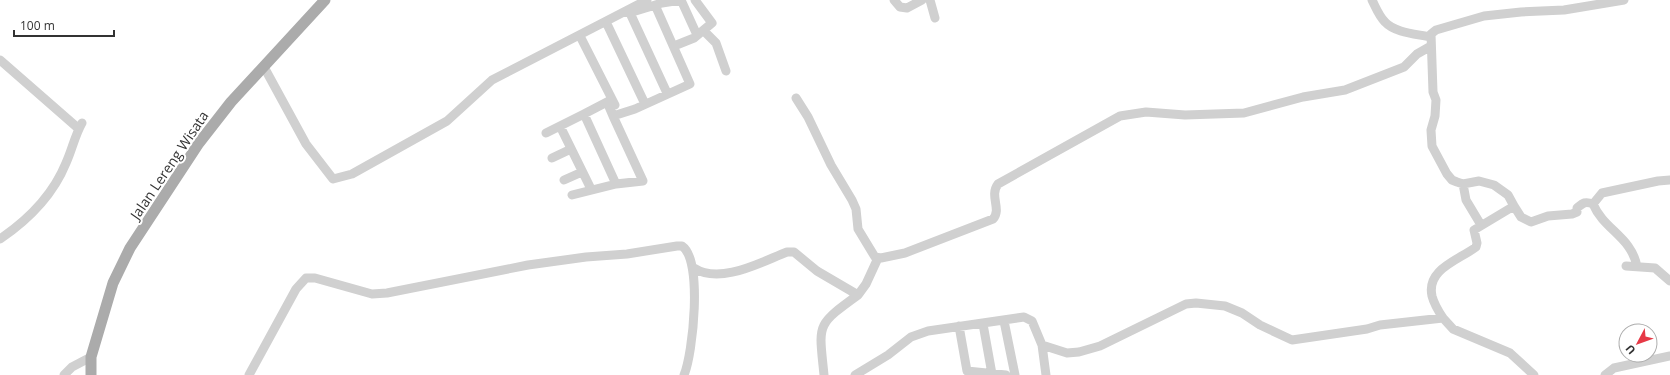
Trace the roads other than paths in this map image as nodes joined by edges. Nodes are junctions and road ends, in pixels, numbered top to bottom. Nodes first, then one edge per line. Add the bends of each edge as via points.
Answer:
1 (325, 0) edge
2 (647, 0) edge
3 (681, 0) edge
4 (695, 0) edge
5 (894, 0) edge
6 (922, 0) edge
7 (930, 0) edge
8 (1372, 0) edge
9 (1624, 0) edge
10 (655, 5) junction
11 (630, 13) junction
12 (935, 18) dead end
13 (607, 24) junction
14 (701, 33) junction
15 (581, 38) junction
16 (1431, 41) junction
17 (565, 42) junction
18 (674, 46) junction
19 (0, 60) edge
20 (264, 67) junction
21 (726, 72) dead end
22 (667, 93) junction
23 (796, 98) dead end
24 (609, 101) junction
25 (645, 104) junction
26 (584, 114) junction
27 (616, 115) junction
28 (560, 126) junction
29 (546, 133) dead end
30 (571, 149) junction
31 (552, 158) dead end
32 (582, 172) junction
33 (564, 180) dead end
34 (1670, 180) edge
35 (616, 184) junction
36 (1463, 184) junction
37 (591, 189) junction
38 (572, 195) dead end
39 (1592, 204) junction
40 (1514, 206) junction
41 (1481, 225) junction
42 (0, 239) edge
43 (878, 258) junction
44 (1626, 266) dead end
45 (1637, 267) junction
46 (694, 268) junction
47 (1670, 281) edge
48 (858, 295) junction
49 (1443, 318) junction
50 (1004, 320) junction
51 (983, 324) junction
52 (959, 326) junction
53 (1042, 345) junction
54 (1670, 356) edge
55 (91, 358) junction
56 (685, 372) edge
57 (992, 374) junction
58 (64, 375) edge
59 (91, 375) edge
60 (249, 375) edge
61 (676, 375) edge
62 (824, 375) edge
63 (855, 375) edge
64 (1006, 375) edge
65 (1015, 375) edge
66 (1046, 375) edge
67 (1534, 375) edge
68 (1605, 375) edge

1 - 20 main road, Jalan Lereng Wisata
2 - 17 street
3 - 10 street
3 - 14 street
4 - 14 street via 712,23
5 - 6 street via 900,7 905,8
7 - 12 street
8 - 16 street via 1386,24
9 - 16 street via 1564,10 1484,16 1436,30
10 - 11 street
10 - 18 street
11 - 13 street
11 - 22 street
13 - 15 street
13 - 25 street
14 - 18 street
14 - 21 street via 716,43
15 - 17 street
15 - 24 street
16 - 36 street via 1433,92 1436,100 1431,130 1432,146 1452,180
16 - 43 street via 1404,67 1344,90 1303,97 1244,113 1185,115 1146,112 1120,116 998,184 994,193 997,212 993,220 905,253
17 - 20 street via 492,80 447,121 352,174 334,179 306,144
18 - 22 street via 690,84
19 - 42 street via 81,126 55,186 30,216
20 - 55 main road, Jalan Lereng Wisata via 231,102 199,143 123,258
22 - 25 street
23 - 43 street via 831,166 852,200 856,209 858,229 871,252
24 - 26 street
24 - 27 street
25 - 27 street
26 - 28 street
26 - 35 street
27 - 35 street via 643,181
28 - 29 street
28 - 30 street
30 - 31 street
30 - 32 street
32 - 33 street
32 - 37 street
34 - 39 street via 1602,193
35 - 37 street
36 - 40 street via 1479,181 1494,185 1512,199
36 - 41 street via 1466,200
37 - 38 street
39 - 40 street via 1585,202 1572,214 1548,216 1531,222 1521,217
39 - 45 street via 1602,219 1628,244
40 - 41 street
41 - 49 street via 1473,231 1476,248 1444,266 1431,287 1432,297
43 - 48 street
44 - 45 street
45 - 47 street via 1656,268
46 - 48 street via 702,274 742,271 787,252 794,252 817,271
46 - 56 street via 693,316
46 - 60 street via 687,251 678,246 528,265 387,294 372,294 315,278 306,278 296,289
48 - 62 street via 826,320 821,329
49 - 53 street via 1380,325 1292,340 1225,306 1186,304 1100,346 1079,352 1067,352
49 - 67 street via 1453,329 1510,353
50 - 51 street
50 - 53 street via 1024,317 1032,321
50 - 65 street
51 - 52 street
51 - 57 street
52 - 57 street via 967,371
52 - 63 street via 928,331 912,337
53 - 66 street
54 - 68 street via 1614,368
55 - 58 street via 72,367
55 - 59 main road, Jalan Lereng Wisata
56 - 61 street via 680,370
57 - 64 street

